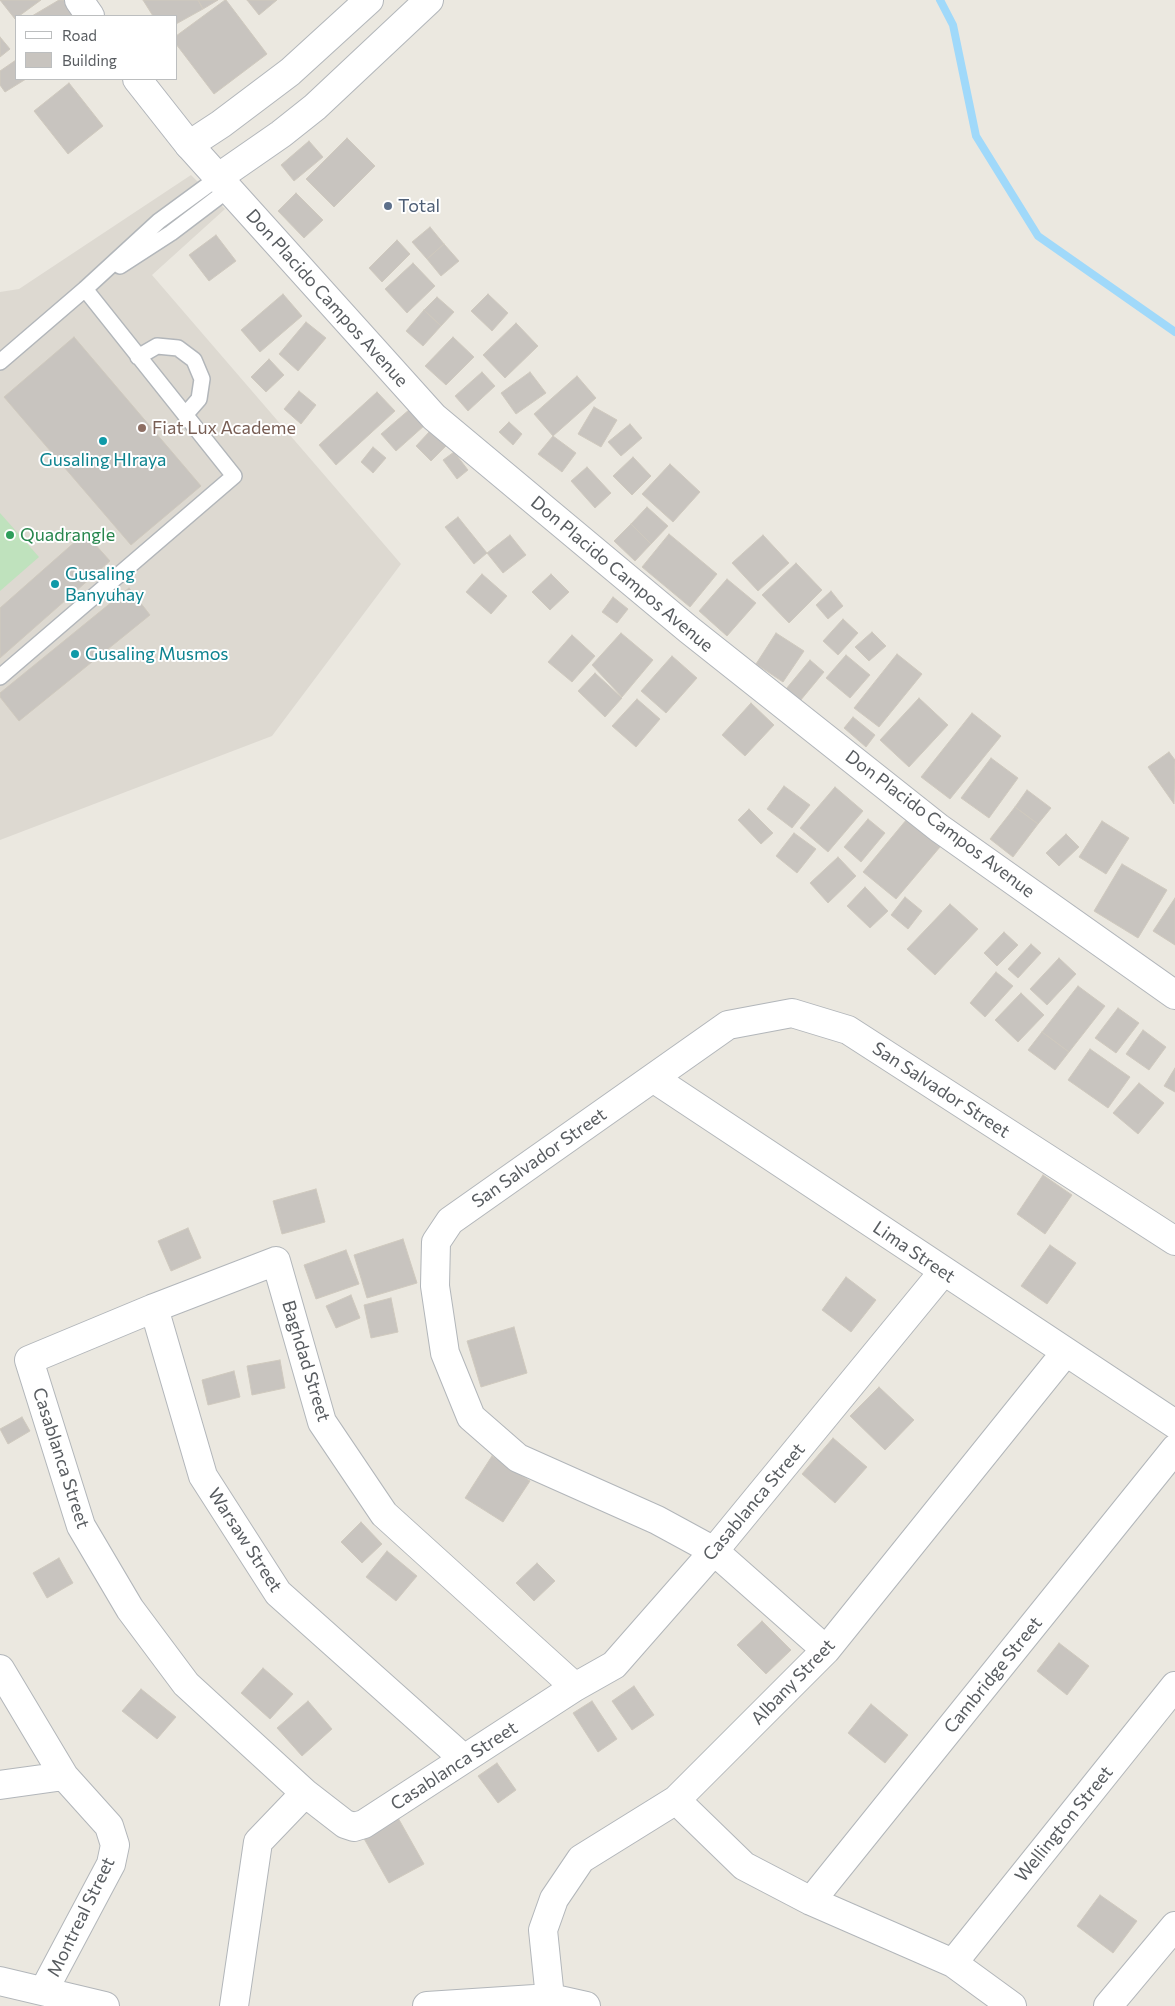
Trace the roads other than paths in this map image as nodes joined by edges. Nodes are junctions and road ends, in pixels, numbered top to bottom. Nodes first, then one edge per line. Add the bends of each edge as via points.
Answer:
1 (79, 0) edge
2 (369, 0) edge
3 (429, 0) edge
4 (89, 15) edge
5 (138, 80) edge
6 (188, 145) junction
7 (224, 183) junction
8 (84, 289) junction
9 (138, 356) junction
10 (0, 362) edge
11 (185, 415) junction
12 (0, 677) edge
13 (1175, 995) edge
14 (653, 1078) junction
15 (1175, 1241) edge
16 (943, 1272) junction
17 (154, 1308) junction
18 (1065, 1353) junction
19 (29, 1360) joint
20 (1175, 1424) edge
21 (1175, 1449) edge
22 (714, 1552) junction
23 (826, 1650) junction
24 (0, 1669) edge
25 (1175, 1686) edge
26 (575, 1687) junction
27 (464, 1759) junction
28 (64, 1776) junction
29 (0, 1785) edge
30 (305, 1793) junction
31 (676, 1800) junction
32 (811, 1901) junction
33 (1175, 1926) edge
34 (953, 1963) junction
35 (0, 1981) edge
36 (44, 1990) junction
37 (550, 1998) junction
38 (105, 2006) edge
39 (234, 2006) edge
40 (427, 2006) edge
41 (586, 2006) edge
42 (1012, 2006) edge
43 (1108, 2006) edge

1 - 4 street
2 - 6 street via 276,83
3 - 7 street via 315,107
5 - 6 street, Don Placido Campos Avenue
6 - 7 street, Don Placido Campos Avenue
7 - 8 lane via 159,221
7 - 13 street, Don Placido Campos Avenue via 434,417 688,629 939,828
8 - 9 lane
8 - 10 lane
9 - 11 lane
9 - 11 lane via 157,346 178,348 194,360 202,379 199,399
11 - 12 lane via 234,476
14 - 15 street, San Salvador Street via 728,1025 792,1013 848,1030
14 - 16 street, Lima Street
14 - 22 street, San Salvador Street via 450,1221 436,1242 435,1286 445,1353 470,1417 518,1458 657,1520
16 - 18 street, Lima Street
16 - 22 street, Casablanca Street
17 - 19 street, Baghdad Street
17 - 26 street, Baghdad Street via 276,1261 322,1422 384,1514
17 - 27 street, Warsaw Street via 203,1476 278,1592
18 - 20 street, Lima Street
18 - 23 street, Albany Street
19 - 30 street, Casablanca Street via 81,1526 130,1609 186,1684
21 - 32 street, Cambridge Street
22 - 23 street, San Salvador Street
22 - 26 street, Casablanca Street via 614,1665
23 - 31 street, Albany Street
24 - 28 street, Montreal Street
25 - 34 street, Wellington Street
26 - 27 street, Casablanca Street
27 - 30 street, Casablanca Street via 364,1824 354,1827 345,1824
28 - 29 street
28 - 36 street, Montreal Street via 109,1826 115,1845 111,1864
30 - 39 street via 258,1842
31 - 32 street via 744,1866
31 - 37 street, Albany Street via 581,1859 554,1899 543,1930
32 - 34 street
33 - 43 street
34 - 42 street
35 - 36 street
36 - 38 street
37 - 40 street
37 - 41 street

